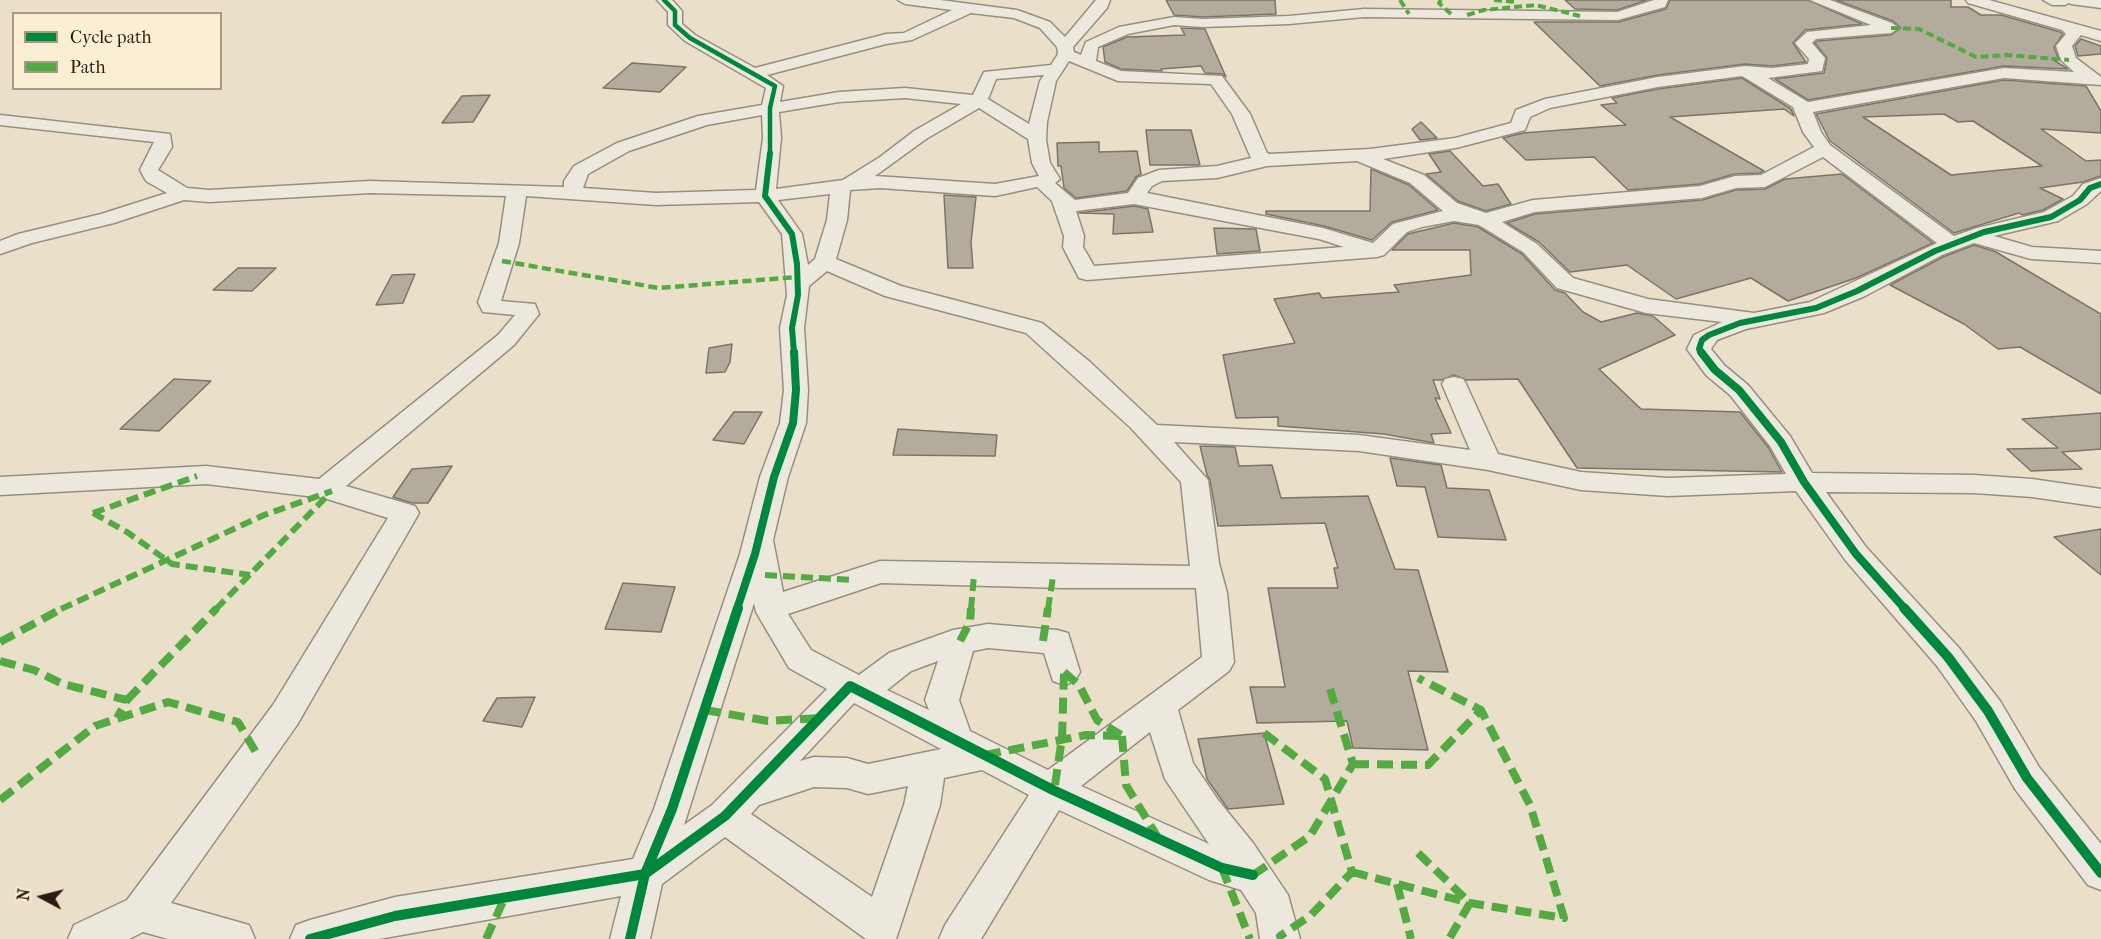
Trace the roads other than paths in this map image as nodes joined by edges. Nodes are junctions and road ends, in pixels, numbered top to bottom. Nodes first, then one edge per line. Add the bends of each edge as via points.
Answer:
1 (664, 0) edge
2 (905, 0) edge
3 (1103, 0) edge
4 (1347, 0) edge
5 (1660, 0) edge
6 (1816, 0) edge
7 (1973, 0) edge
8 (2052, 0) edge
9 (2072, 1) edge
10 (1035, 4) dead end
11 (2101, 4) edge
12 (973, 6) junction
13 (1373, 13) junction
14 (2047, 21) junction
15 (1045, 25) junction
16 (2073, 26) junction
17 (2101, 36) edge
18 (1062, 56) junction
19 (1088, 61) junction
20 (1745, 71) junction
21 (752, 74) junction
22 (2096, 82) edge
23 (979, 101) junction
24 (770, 108) junction
25 (1804, 108) junction
26 (0, 120) edge
27 (1037, 137) junction
28 (1824, 149) junction
29 (1358, 155) junction
30 (1267, 160) junction
31 (1042, 183) junction
32 (2101, 184) edge
33 (844, 186) junction
34 (517, 190) junction
35 (183, 194) junction
36 (573, 194) junction
37 (765, 196) junction
38 (1134, 198) junction
39 (1062, 201) junction
40 (1485, 220) junction
41 (1973, 236) junction
42 (1951, 244) junction
43 (0, 248) edge
44 (1377, 251) junction
45 (2101, 257) edge
46 (825, 262) junction
47 (797, 284) junction
48 (1759, 319) junction
49 (1454, 384) dead end
50 (1150, 433) junction
51 (1488, 461) junction
52 (1804, 482) junction
53 (0, 486) edge
54 (326, 489) junction
55 (2101, 498) edge
56 (760, 536) junction
57 (1208, 577) junction
58 (771, 608) junction
59 (960, 641) junction
60 (1064, 672) dead end
61 (856, 689) junction
62 (1161, 708) junction
63 (971, 748) junction
64 (929, 765) junction
65 (1053, 790) junction
66 (737, 804) junction
67 (2101, 873) edge
68 (645, 874) junction
69 (1253, 875) junction
70 (141, 913) junction
71 (888, 935) edge
72 (88, 939) edge
73 (235, 939) edge
74 (310, 939) edge
75 (630, 939) edge
76 (959, 939) edge
77 (1280, 939) edge

1 - 21 street via 675,11 675,25 690,38
2 - 12 street
3 - 18 street
4 - 13 street
5 - 13 street via 1660,4 1618,16
6 - 20 street via 1891,28 1812,34 1803,43 1817,58 1816,68 1772,73
7 - 14 street
8 - 9 street
9 - 11 street
9 - 16 street
10 - 15 street
12 - 15 street via 1017,14
12 - 21 street via 907,37 885,39
13 - 19 street via 1164,23 1124,30 1091,45
14 - 16 street
14 - 22 street via 2067,27 2073,34 2064,46 2069,60
15 - 18 street
16 - 17 street
18 - 19 street
18 - 23 street via 990,75
18 - 27 street via 1042,99
19 - 30 street via 1118,76 1216,79 1242,114 1259,156
20 - 25 street
20 - 29 street via 1658,82 1545,104 1522,114 1519,126 1506,131 1456,144
21 - 24 street via 775,86
22 - 25 street via 2004,73
23 - 24 street via 897,93
23 - 27 street
23 - 33 street
24 - 36 street via 686,124 623,147 581,170 574,181
24 - 37 street via 772,138
25 - 28 street via 1812,132
26 - 35 street via 164,138 149,170 160,182
27 - 31 street via 1041,163 1050,179
28 - 40 street via 1765,181 1735,182 1702,192 1533,206
28 - 42 street
29 - 30 street
29 - 40 street via 1417,179 1450,207
30 - 38 street via 1217,172 1159,176 1145,182
31 - 33 street via 995,190 880,182
31 - 39 street
32 - 41 street via 2051,217
33 - 37 street
33 - 46 street
34 - 35 street via 370,187 257,195
34 - 36 street
34 - 54 street via 508,243 489,302 491,307 527,309 528,314 506,340
35 - 43 street
36 - 37 street via 656,199
37 - 47 street via 792,234
38 - 39 street via 1071,206
38 - 44 street via 1323,234
39 - 44 street via 1074,237 1073,247 1087,273
40 - 44 street via 1454,215 1417,222 1400,228
40 - 48 street via 1530,248 1565,283 1646,306
41 - 42 street
41 - 45 street via 2031,253
42 - 48 street via 1816,308
46 - 47 street
46 - 50 street via 893,291 1034,328 1082,367
47 - 56 street via 792,328 796,390 793,423 774,477
48 - 52 street via 1709,335 1702,340 1700,349 1781,442
49 - 51 street
50 - 51 street via 1359,443
50 - 57 street via 1194,480
51 - 52 street via 1581,482 1668,487
52 - 55 street via 1974,484
52 - 67 street via 1856,554 1948,657 1988,711 2027,778
53 - 54 street via 206,475
54 - 70 street via 405,513 285,715
56 - 58 street
56 - 68 street via 672,809
57 - 58 street via 880,572
57 - 62 street via 1218,662
58 - 61 street via 800,659
59 - 60 street via 988,636 1057,642
59 - 61 street via 900,662
59 - 63 street via 942,700
61 - 63 street
61 - 66 street
62 - 65 street
62 - 69 street via 1177,768
63 - 64 street
63 - 65 street
64 - 66 street via 868,779 846,773 814,772
64 - 71 street
65 - 69 street via 1222,868
65 - 76 street
66 - 68 street
66 - 71 street
68 - 74 street via 395,916
68 - 75 street
69 - 77 street via 1274,908
70 - 72 street
70 - 73 street

